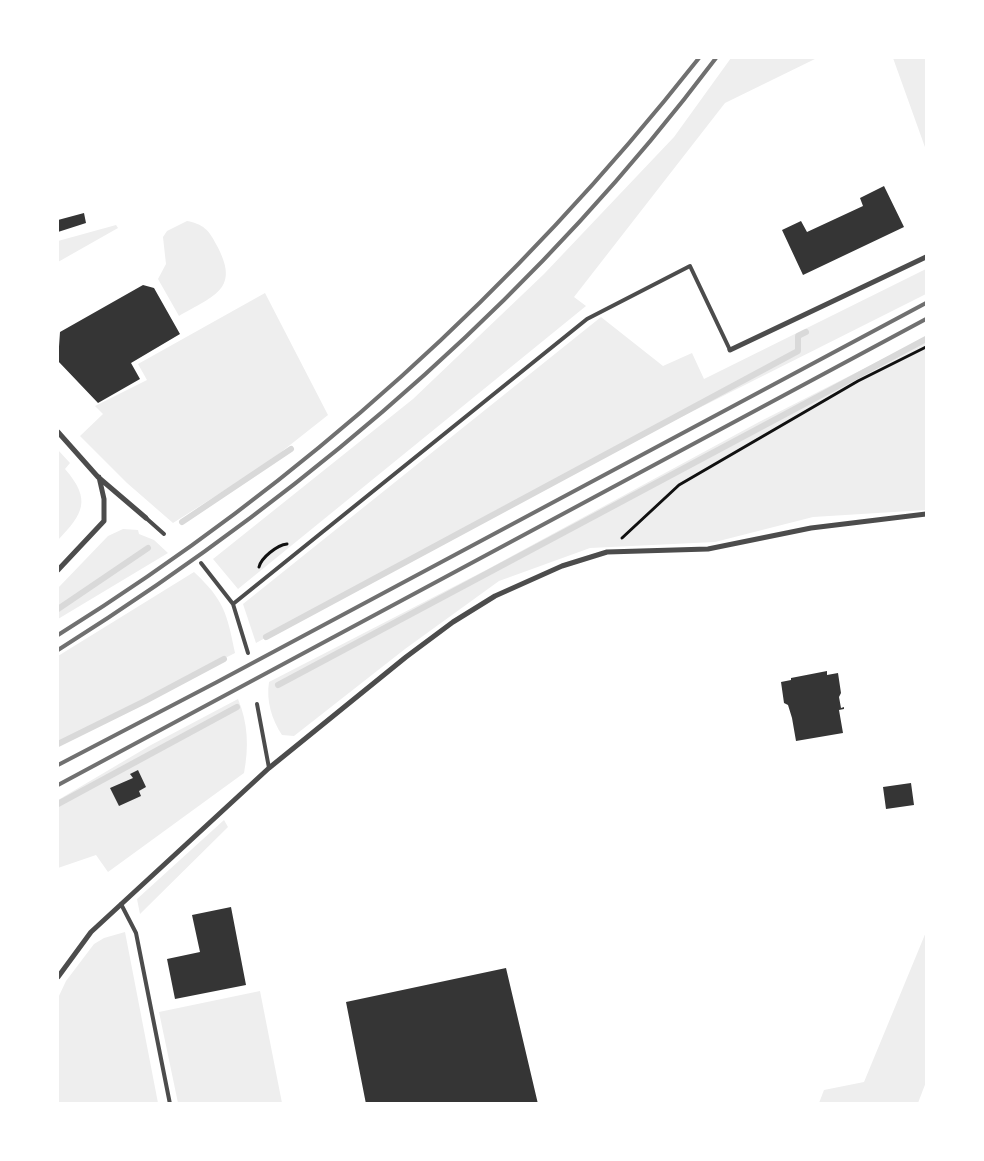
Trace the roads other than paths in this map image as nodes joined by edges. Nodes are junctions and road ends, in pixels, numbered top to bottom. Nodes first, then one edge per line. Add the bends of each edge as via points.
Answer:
1 (926, 257) edge
2 (730, 350) joint
3 (58, 432) edge
4 (98, 477) junction
5 (926, 514) edge
6 (146, 518) joint
7 (164, 534) dead end
8 (201, 563) dead end
9 (58, 570) edge
10 (233, 604) junction
11 (248, 653) dead end
12 (257, 704) dead end
13 (269, 768) junction
14 (121, 904) junction
15 (58, 977) edge
16 (170, 1104) edge

1 - 2 street
2 - 10 lane via 690,266 607,307 497,390
3 - 4 street
4 - 6 street
4 - 9 street via 104,500 104,521
5 - 13 street via 811,528 708,549 607,552 538,575 453,622
6 - 7 lane
8 - 10 lane
10 - 11 lane
12 - 13 lane
13 - 14 street
14 - 15 street via 91,932
14 - 16 lane via 136,933

